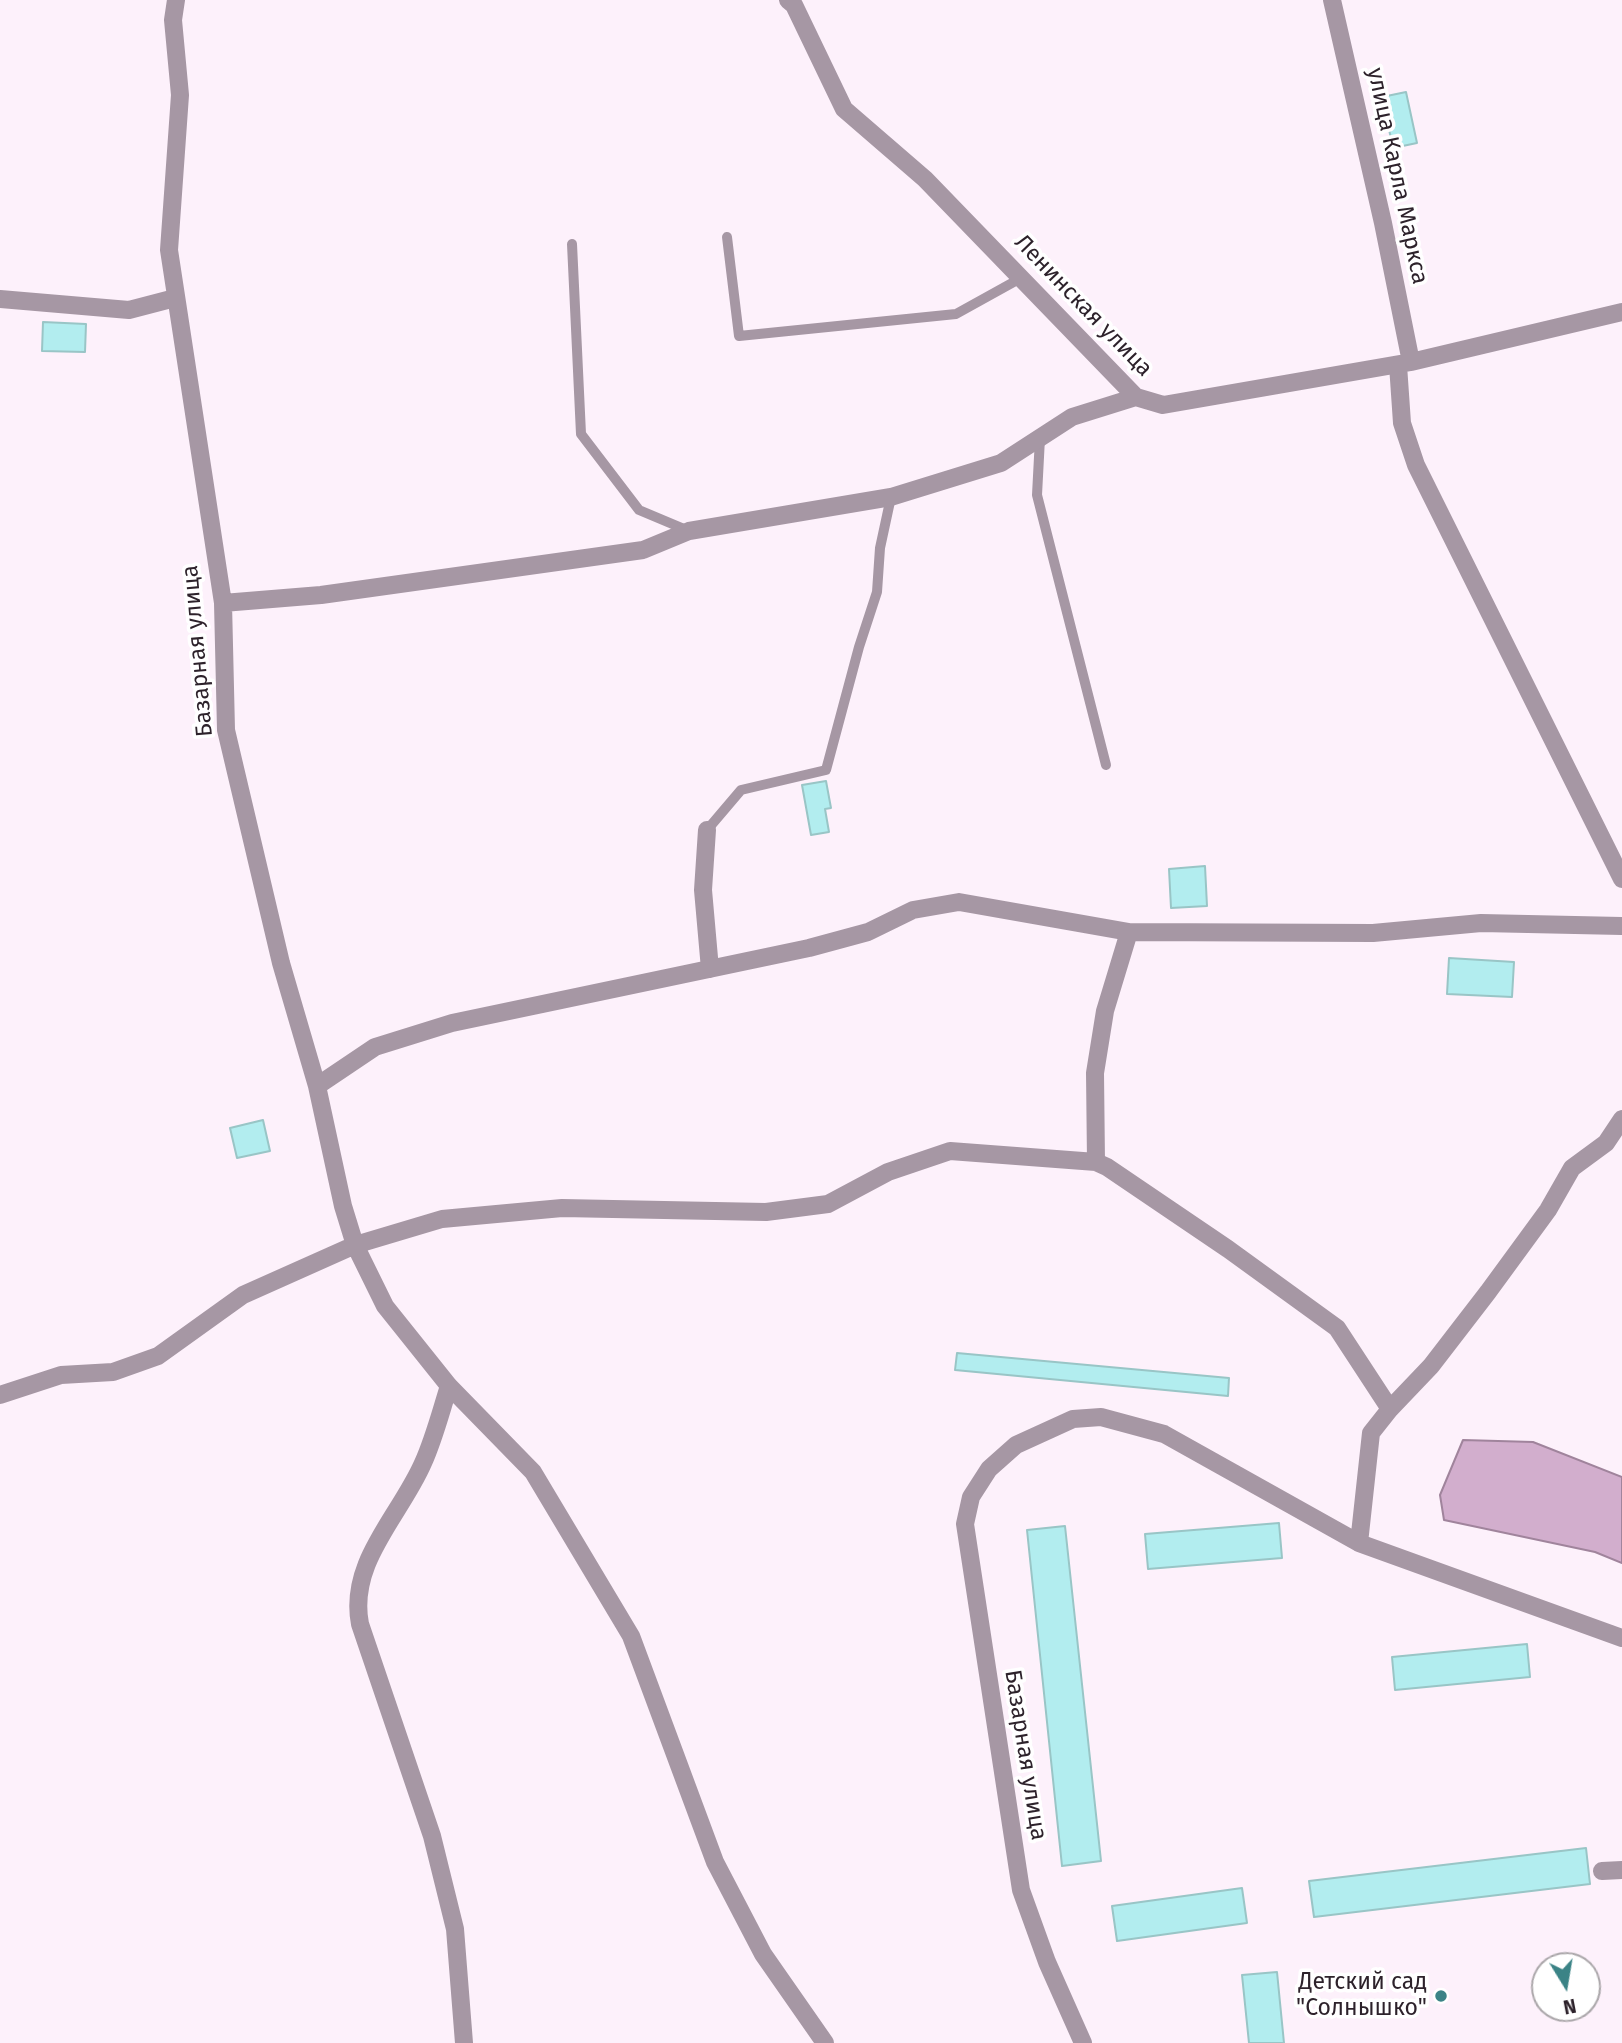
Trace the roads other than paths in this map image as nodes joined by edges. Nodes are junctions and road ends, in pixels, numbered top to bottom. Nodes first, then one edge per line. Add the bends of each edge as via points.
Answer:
1 (176, 0) edge
2 (788, 0) edge
3 (1332, 0) edge
4 (727, 237) dead end
5 (572, 244) dead end
6 (1021, 278) junction
7 (175, 298) junction
8 (0, 299) edge
9 (1622, 312) edge
10 (1404, 363) junction
11 (1136, 397) junction
12 (1040, 438) junction
13 (891, 497) junction
14 (689, 531) junction
15 (223, 603) junction
16 (1106, 765) dead end
17 (707, 830) joint
18 (1622, 879) edge
19 (1622, 926) edge
20 (1129, 932) junction
21 (710, 969) junction
22 (317, 1086) junction
23 (1622, 1119) edge
24 (1614, 1143) edge
25 (1096, 1162) junction
26 (355, 1245) junction
27 (449, 1386) junction
28 (0, 1395) edge
29 (1390, 1409) junction
30 (1359, 1543) junction
31 (1622, 1638) edge
32 (1622, 1870) edge
33 (1602, 1871) dead end
34 (464, 2043) edge
35 (825, 2043) edge
36 (1083, 2043) edge

1 - 7 street, Базарная улица via 173,20 180,96 169,250
2 - 6 street, Ленинская улица via 844,109 925,178
3 - 10 street, улица Карла Маркса via 1383,223
4 - 6 lane via 738,336 956,314
5 - 14 lane via 581,434 639,510
6 - 11 street, Ленинская улица
7 - 8 street via 130,310
7 - 15 street, Базарная улица
9 - 10 street, Ленинская улица
10 - 11 street, Ленинская улица via 1163,405
10 - 18 street, улица Карла Маркса via 1402,423 1416,465
11 - 12 street via 1072,417
12 - 13 street via 1001,463
12 - 16 lane via 1037,495
13 - 14 street
13 - 17 lane via 877,592 826,770 741,790
14 - 15 street via 643,550 321,595
15 - 22 street, Базарная улица via 226,730 281,963
17 - 21 street via 703,890
19 - 20 street via 1480,923 1373,933
20 - 21 street via 959,902 913,910 868,932
20 - 25 street via 1105,1011 1095,1073
21 - 22 street via 452,1023 375,1047
22 - 26 street, Базарная улица via 342,1206
23 - 24 street
24 - 29 street via 1572,1168 1548,1210 1488,1292 1431,1366
25 - 26 street via 950,1151 888,1172 828,1204 766,1212 562,1208 442,1219
25 - 29 street via 1228,1249 1336,1328
26 - 27 street, Базарная улица via 385,1306
26 - 28 street via 243,1295 158,1356 113,1372 61,1375
27 - 34 street via 423,1463 364,1567 356,1601 432,1836 455,1929
27 - 35 street, Базарная улица via 533,1472 631,1636 715,1863 763,1954
29 - 30 street via 1371,1433
30 - 31 street, Базарная улица
30 - 36 street, Базарная улица via 1164,1434 1101,1417 1073,1419 1016,1445 989,1469 971,1497 965,1524 1021,1890
32 - 33 street

